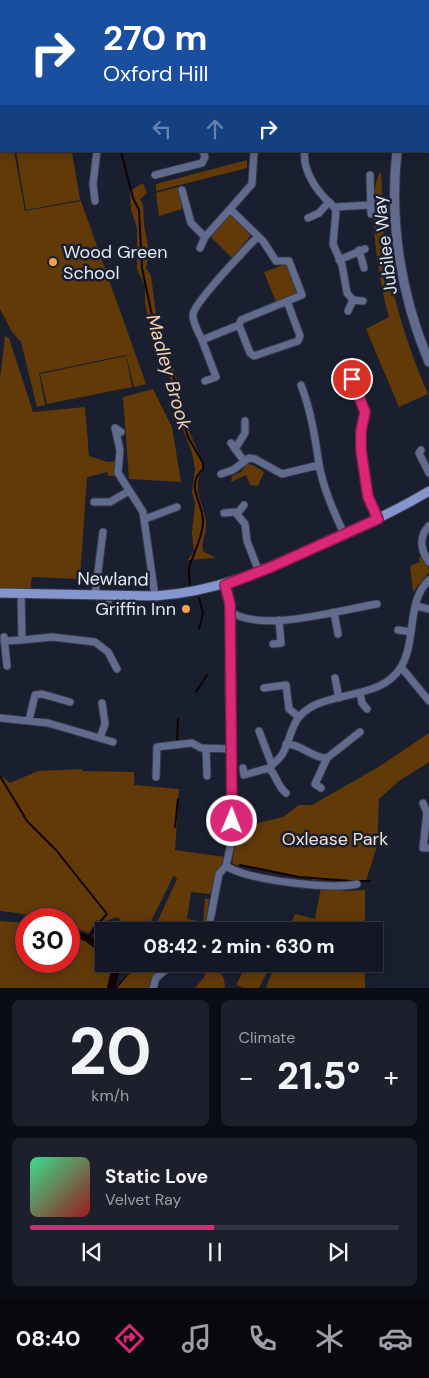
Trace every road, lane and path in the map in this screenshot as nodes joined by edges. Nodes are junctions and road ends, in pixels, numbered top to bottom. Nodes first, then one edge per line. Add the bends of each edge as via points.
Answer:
1 (97, 152) edge
2 (203, 152) edge
3 (254, 152) edge
4 (305, 152) edge
5 (397, 152) edge
6 (155, 175) dead end
7 (370, 175) dead end
8 (182, 190) dead end
9 (95, 201) dead end
10 (370, 204) junction
11 (332, 205) junction
12 (230, 209) junction
13 (372, 214) dead end
14 (308, 218) dead end
15 (205, 236) junction
16 (258, 236) junction
17 (200, 248) dead end
18 (339, 260) junction
19 (364, 268) dead end
20 (353, 300) junction
21 (287, 301) junction
22 (363, 301) dead end
23 (348, 310) dead end
24 (239, 325) junction
25 (202, 340) junction
26 (429, 362) edge
27 (348, 368) dead end
28 (205, 381) dead end
29 (301, 385) dead end
30 (245, 420) dead end
31 (122, 432) dead end
32 (421, 450) dead end
33 (244, 461) junction
34 (319, 465) junction
35 (429, 473) edge
36 (222, 474) dead end
37 (129, 491) junction
38 (429, 491) edge
39 (94, 502) dead end
40 (244, 505) dead end
41 (177, 507) dead end
42 (224, 513) dead end
43 (238, 514) junction
44 (145, 519) junction
45 (378, 519) junction
46 (429, 526) edge
47 (102, 532) dead end
48 (344, 534) junction
49 (429, 562) edge
50 (259, 572) junction
51 (429, 580) edge
52 (225, 585) junction
53 (0, 593) edge
54 (21, 593) junction
55 (95, 595) junction
56 (156, 596) junction
57 (377, 604) dead end
58 (416, 606) junction
59 (429, 609) edge
60 (229, 611) junction
61 (334, 612) junction
62 (279, 620) junction
63 (398, 630) dead end
64 (411, 632) junction
65 (338, 634) dead end
66 (22, 640) junction
67 (273, 644) dead end
68 (7, 666) dead end
69 (401, 667) junction
70 (117, 669) dead end
71 (336, 678) dead end
72 (264, 688) dead end
73 (360, 693) junction
74 (339, 698) junction
75 (429, 701) edge
76 (70, 702) dead end
77 (102, 704) dead end
78 (367, 709) dead end
79 (298, 716) junction
80 (0, 718) edge
81 (29, 720) junction
82 (259, 731) dead end
83 (360, 732) dead end
84 (100, 738) junction
85 (113, 742) dead end
86 (286, 744) junction
87 (206, 748) junction
88 (231, 749) junction
89 (327, 758) junction
90 (270, 766) junction
91 (243, 768) dead end
92 (207, 776) dead end
93 (156, 777) dead end
94 (321, 788) dead end
95 (286, 793) dead end
96 (423, 803) dead end
97 (429, 848) edge
98 (226, 866) junction
99 (357, 884) dead end
100 (210, 922) edge
101 (163, 972) edge
102 (152, 988) edge

1 - 9 street via 93,184
2 - 6 street via 202,163
3 - 12 street via 252,184
4 - 11 street via 306,166 321,194
5 - 26 street, Jubilee Way via 395,205 401,270
7 - 10 street
8 - 15 street via 191,223
10 - 11 street
10 - 13 street
11 - 14 street
11 - 18 street via 337,218 333,244
12 - 15 street
12 - 16 street
15 - 17 street
16 - 21 street via 276,261 286,260 291,266 302,295
16 - 25 street via 222,275 194,313
18 - 19 street via 362,250
18 - 20 street via 345,286
20 - 22 street
20 - 23 street
21 - 24 street via 240,320
21 - 24 street via 300,336 298,340 254,356
24 - 25 street
25 - 28 street via 218,376
27 - 45 street via 365,412 361,450 368,497
29 - 34 street via 319,450
30 - 33 street via 245,433 233,446
31 - 37 street via 115,428 120,450 118,473
32 - 35 street via 419,454
33 - 34 street via 255,459 282,474
33 - 36 street
34 - 48 street
37 - 39 street via 110,502
37 - 44 street
38 - 45 main road, Newland
40 - 43 street
41 - 44 street
42 - 43 street
43 - 50 street via 245,524 247,541
44 - 56 street
45 - 48 main road, Newland
46 - 49 street via 421,544
47 - 55 street
48 - 50 main road, Newland
50 - 52 main road, Newland
51 - 58 street via 420,591
52 - 56 main road, Newland via 180,595
52 - 60 street
53 - 54 main road, Newland
54 - 55 main road, Newland
54 - 66 street
55 - 56 main road, Newland
57 - 61 street
58 - 59 street
58 - 64 street
60 - 62 street via 259,622
60 - 88 street
61 - 62 street
61 - 65 street
62 - 67 street via 282,643
63 - 64 street
64 - 69 street
66 - 68 street via 4,639
66 - 70 street via 52,637 95,642 108,652
69 - 73 street via 388,680
69 - 75 street
71 - 74 street
72 - 79 street via 287,682 289,709
73 - 74 street
73 - 78 street
74 - 79 street via 321,703
76 - 81 street via 35,695
77 - 84 street via 105,724
79 - 86 street
80 - 81 street
81 - 84 street via 64,726
82 - 90 street
83 - 89 street
84 - 85 street
86 - 89 street via 296,745 315,757
86 - 90 street via 280,758
87 - 88 street
87 - 92 street
87 - 93 street via 192,743 157,746
88 - 98 street via 233,809
89 - 94 street via 315,784
90 - 91 street via 244,775
90 - 95 street via 280,788
96 - 97 street via 427,813 423,848
98 - 99 street via 254,875 317,886
98 - 100 street via 219,874
101 - 102 street

